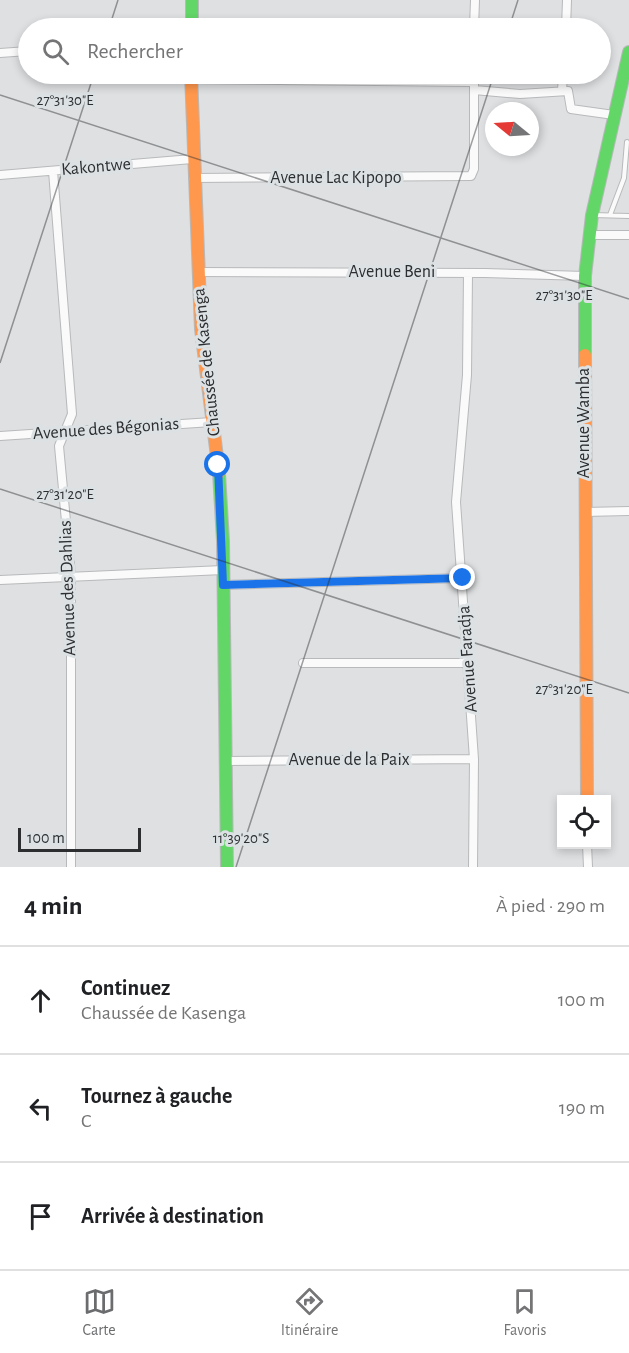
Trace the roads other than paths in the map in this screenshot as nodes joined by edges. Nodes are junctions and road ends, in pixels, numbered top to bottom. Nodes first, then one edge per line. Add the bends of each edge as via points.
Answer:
1 (192, 0) edge
2 (475, 0) edge
3 (567, 0) edge
4 (192, 18) edge
5 (474, 18) edge
6 (566, 18) edge
7 (18, 52) edge
8 (629, 52) edge
9 (0, 53) edge
10 (191, 84) edge
11 (474, 84) edge
12 (482, 84) edge
13 (562, 84) edge
14 (562, 91) junction
15 (614, 115) junction
16 (627, 142) dead end
17 (192, 159) junction
18 (53, 171) junction
19 (0, 175) edge
20 (193, 178) junction
21 (592, 215) junction
22 (610, 215) junction
23 (629, 216) edge
24 (589, 235) junction
25 (629, 235) edge
26 (198, 272) junction
27 (468, 273) junction
28 (585, 276) junction
29 (212, 422) junction
30 (62, 432) junction
31 (0, 436) edge
32 (629, 511) edge
33 (584, 512) junction
34 (223, 570) junction
35 (71, 575) junction
36 (463, 578) junction
37 (0, 580) edge
38 (223, 585) junction
39 (303, 663) dead end
40 (469, 663) junction
41 (474, 759) junction
42 (225, 761) junction
43 (587, 795) edge
44 (587, 849) edge
45 (71, 867) edge
46 (227, 867) edge
47 (473, 867) edge
48 (588, 867) edge

1 - 4 main road
2 - 5 street
3 - 6 street
7 - 9 street
8 - 15 main road, Avenue Wamba
10 - 17 main road, Chaussée de Kasenga
11 - 20 street, Avenue Lac Kipopo via 471,176
12 - 14 street via 520,94
13 - 14 street
14 - 15 street via 570,92 571,109
15 - 21 main road, Avenue Wamba
16 - 22 lane via 624,178
17 - 18 street, Kakontwe
17 - 20 main road, Chaussée de Kasenga
18 - 19 street, Kakontwe
18 - 30 street, Avenue des Dahlias via 72,414 71,422
20 - 26 main road, Chaussée de Kasenga
21 - 22 lane
21 - 24 main road, Avenue Wamba
22 - 23 lane
24 - 25 street
24 - 28 main road, Avenue Wamba
26 - 27 street, Avenue Beni
26 - 29 main road, Chaussée de Kasenga
27 - 28 street, Avenue Beni
27 - 36 street, Avenue Faradja via 467,375 456,502
28 - 33 main road, Avenue Wamba
29 - 30 street, Avenue des Bégonias
29 - 34 main road, Chaussée de Kasenga
30 - 31 street, Avenue des Bégonias
30 - 35 street, Avenue des Dahlias via 59,446
32 - 33 street
33 - 43 main road, Avenue Wamba
34 - 35 street
34 - 38 main road, Chaussée de Kasenga
35 - 37 street
35 - 45 street, Avenue des Dahlias
36 - 38 street
36 - 40 street, Avenue Faradja
38 - 42 main road, Chaussée de Kasenga
39 - 40 street
40 - 41 street, Avenue Faradja
41 - 42 street, Avenue de la Paix
41 - 47 street, Avenue Faradja
42 - 46 main road, Chaussée de Kasenga
44 - 48 street

